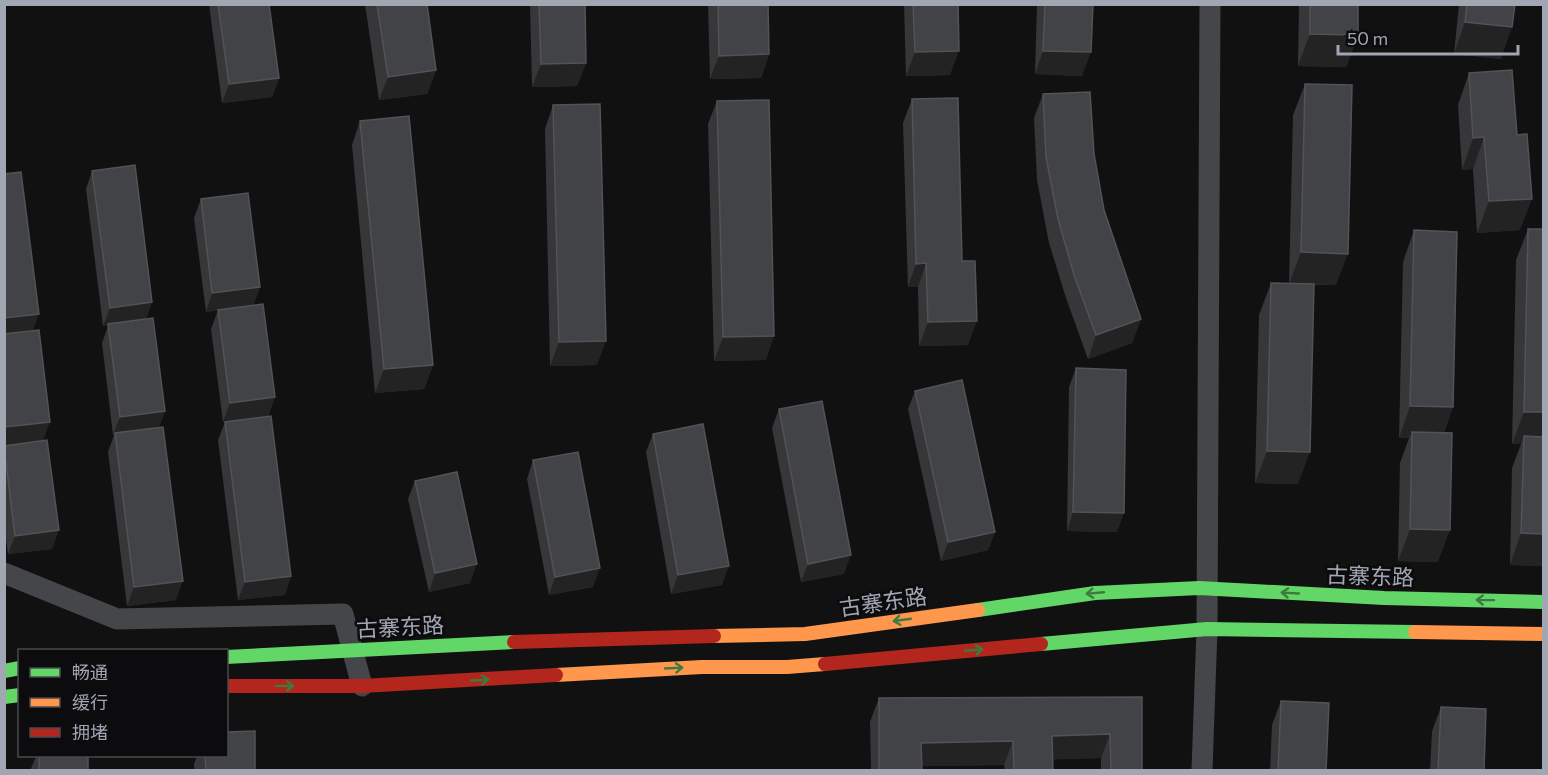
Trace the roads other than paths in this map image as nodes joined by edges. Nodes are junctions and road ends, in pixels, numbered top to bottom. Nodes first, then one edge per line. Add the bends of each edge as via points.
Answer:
1 (1210, 4) edge
2 (4, 573) edge
3 (1207, 589) junction
4 (1544, 602) edge
5 (1207, 629) junction
6 (1544, 634) edge
7 (352, 650) junction
8 (228, 657) edge
9 (228, 686) edge
10 (362, 686) junction
11 (1202, 771) edge

1 - 3 street
2 - 7 street via 117,619 344,614
4 -> 3 main road, 古寨东路
3 - 5 street
3 -> 7 main road, 古寨东路 via 1095,593 805,634 575,639
5 - 6 main road
10 -> 5 main road via 702,667 787,667
5 - 11 street
7 - 8 main road, 古寨东路
7 - 10 street
9 -> 10 main road

